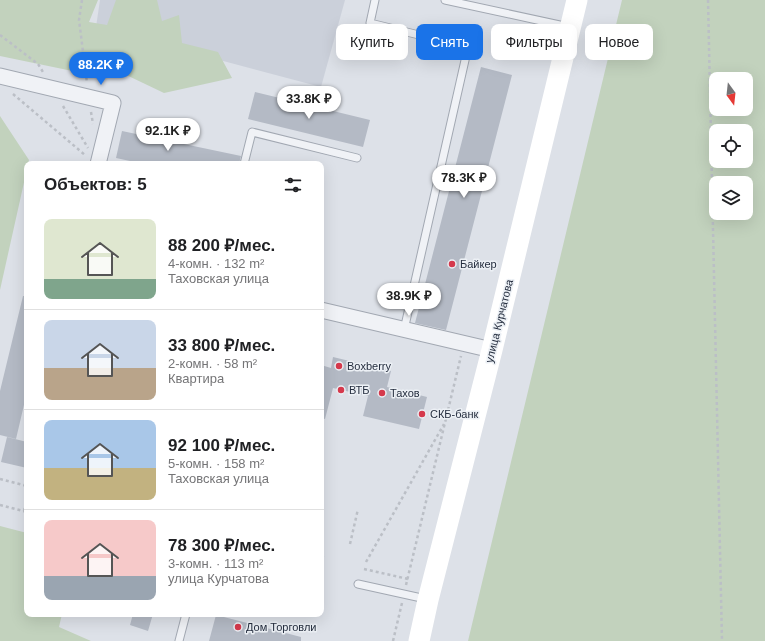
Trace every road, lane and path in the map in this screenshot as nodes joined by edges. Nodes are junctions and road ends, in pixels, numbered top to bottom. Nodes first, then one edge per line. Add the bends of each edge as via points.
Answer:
1 (374, 0) edge
2 (445, 0) edge
3 (576, 0) edge
4 (708, 0) edge
5 (555, 24) edge
6 (570, 24) edge
7 (561, 60) edge
8 (0, 76) edge
9 (12, 94) dead end
10 (357, 158) dead end
11 (93, 161) edge
12 (94, 161) edge
13 (245, 161) edge
14 (324, 311) edge
15 (404, 330) junction
16 (464, 344) junction
17 (492, 350) junction
18 (446, 420) junction
19 (0, 479) edge
20 (24, 485) edge
21 (0, 505) edge
22 (358, 508) dead end
23 (24, 511) edge
24 (350, 544) dead end
25 (366, 562) dead end
26 (364, 569) dead end
27 (408, 579) junction
28 (358, 584) dead end
29 (404, 594) junction
30 (428, 600) junction
31 (185, 617) edge
32 (179, 641) edge
33 (393, 641) edge
34 (419, 641) edge
35 (722, 641) edge

1 - 15 lane via 370,23 468,47
2 - 5 lane
3 - 6 main road, улица Курчатова
4 - 35 path
7 - 17 main road, улица Курчатова
8 - 12 street via 113,103
9 - 11 path
10 - 13 lane via 252,132
14 - 15 street
15 - 16 street
16 - 17 street
16 - 18 path
17 - 30 main road, улица Курчатова
18 - 25 path
18 - 27 path
19 - 20 path
21 - 23 path
22 - 24 path
26 - 27 path
27 - 29 path
28 - 29 lane
29 - 30 lane
29 - 33 path
30 - 34 main road, улица Курчатова
31 - 32 lane

